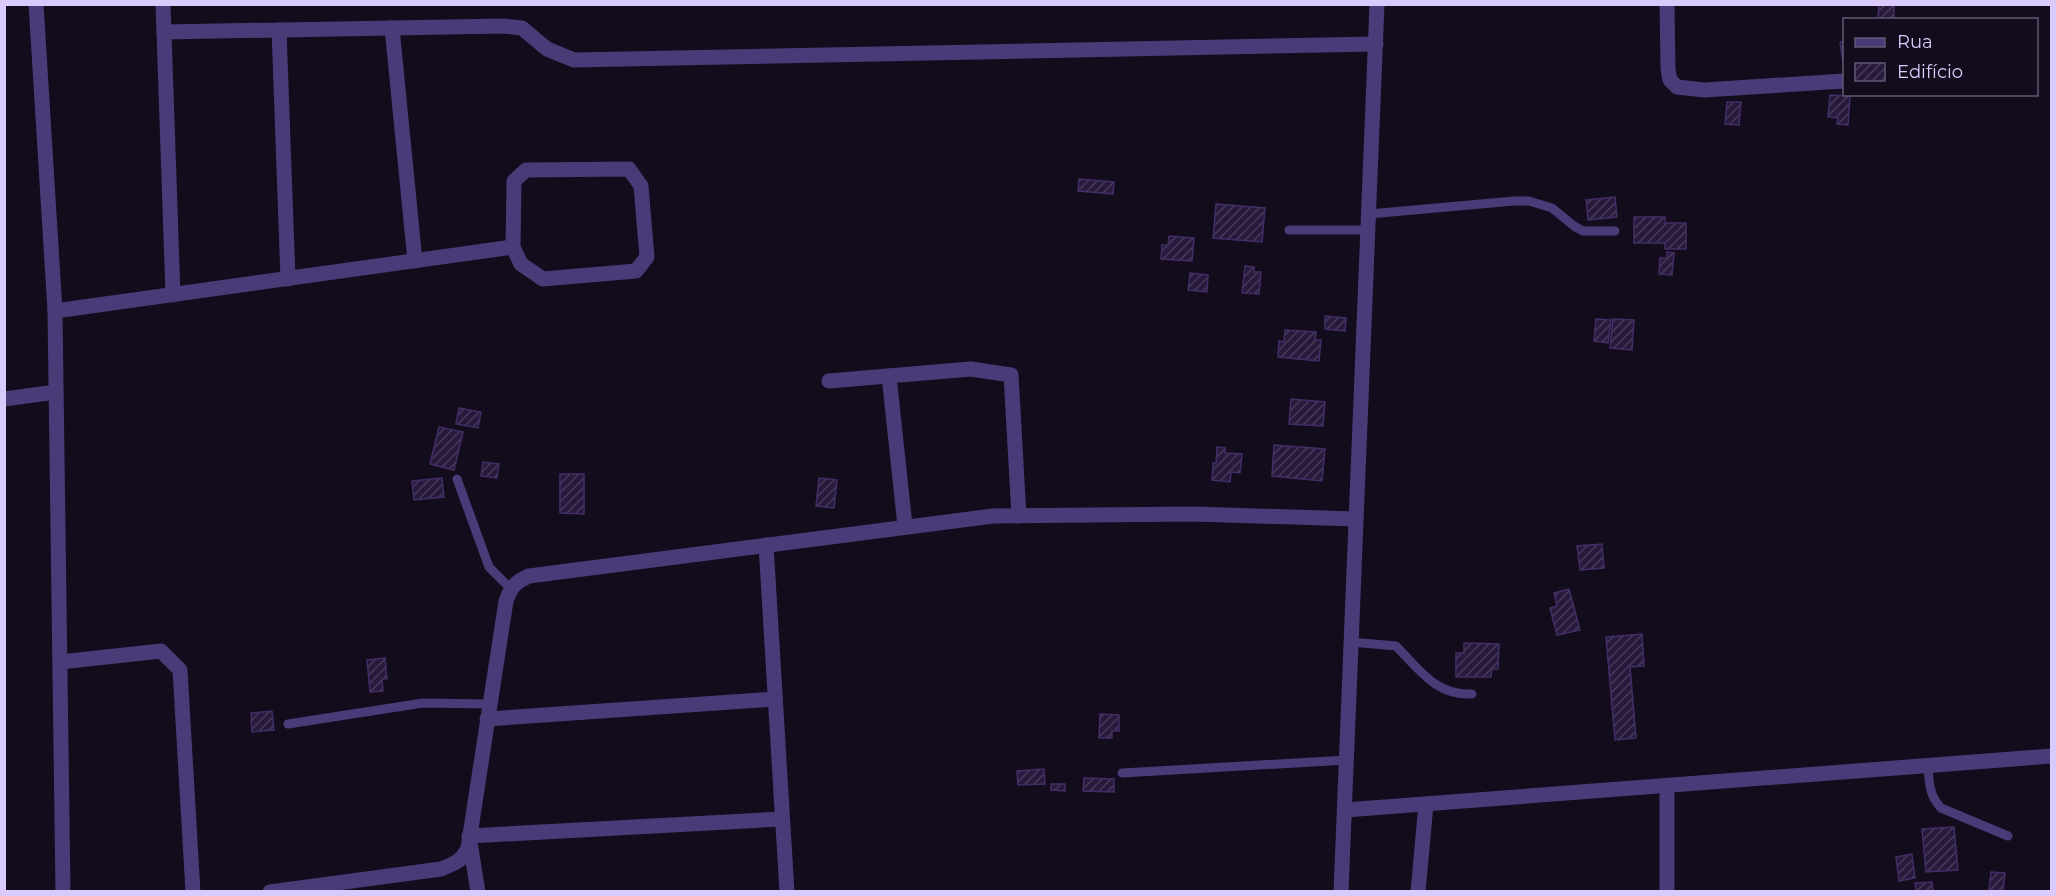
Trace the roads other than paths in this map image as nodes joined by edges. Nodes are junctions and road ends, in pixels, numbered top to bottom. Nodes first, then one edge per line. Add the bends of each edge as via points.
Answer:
1 (36, 4) edge
2 (163, 4) edge
3 (1377, 4) edge
4 (1667, 4) edge
5 (392, 28) junction
6 (279, 30) junction
7 (164, 32) junction
8 (1376, 44) junction
9 (1843, 81) edge
10 (1368, 214) junction
11 (1289, 230) dead end
12 (1368, 230) junction
13 (1614, 231) dead end
14 (513, 247) junction
15 (415, 261) junction
16 (288, 279) junction
17 (173, 295) junction
18 (55, 311) junction
19 (889, 376) junction
20 (829, 381) dead end
21 (56, 392) junction
22 (4, 399) edge
23 (457, 479) dead end
24 (1019, 516) junction
25 (1356, 519) junction
26 (904, 526) junction
27 (766, 544) junction
28 (510, 588) junction
29 (1351, 642) junction
30 (60, 662) junction
31 (1472, 694) dead end
32 (775, 699) junction
33 (488, 711) junction
34 (288, 724) dead end
35 (2052, 756) edge
36 (1347, 760) junction
37 (1928, 765) junction
38 (1122, 773) dead end
39 (1667, 786) junction
40 (1426, 804) junction
41 (1345, 810) junction
42 (782, 819) junction
43 (469, 836) junction
44 (2008, 836) dead end
45 (63, 891) edge
46 (193, 891) edge
47 (270, 891) edge
48 (477, 891) edge
49 (787, 891) edge
50 (1341, 891) edge
51 (1418, 891) edge
52 (1667, 891) edge

1 - 18 street
2 - 7 street
3 - 8 street
4 - 9 street via 1668,69 1670,80 1677,87 1704,90
5 - 6 street
5 - 8 street via 522,28 547,50 574,60
5 - 15 street
6 - 7 street
6 - 16 street
7 - 17 street
8 - 10 street
10 - 12 street
10 - 13 lane via 1529,201 1552,208 1583,231
11 - 12 lane
12 - 25 street
14 - 14 street via 514,182 526,170 628,169 641,186 647,257 636,271 543,279 521,264
14 - 15 street
15 - 16 street
16 - 17 street
17 - 18 street
18 - 21 street
19 - 20 street
19 - 24 street via 971,369 1011,375
19 - 26 street
21 - 22 street
21 - 30 street
23 - 28 lane via 489,567
24 - 25 street via 1194,514
24 - 26 street
25 - 29 street
26 - 27 street
27 - 28 street via 529,576
27 - 32 street
28 - 33 street
29 - 31 lane via 1396,646 1439,687 1460,695
29 - 36 street
30 - 45 street
30 - 46 street via 161,651 180,670
32 - 33 street
32 - 42 street
33 - 34 lane via 423,703
33 - 43 street
35 - 37 street
36 - 38 lane
36 - 41 street
37 - 39 street
37 - 44 lane via 1930,792 1941,808
39 - 40 street
39 - 52 street
40 - 41 street
40 - 51 street
41 - 50 street
42 - 43 street
42 - 49 street
43 - 47 street via 464,857 441,869
43 - 48 street

